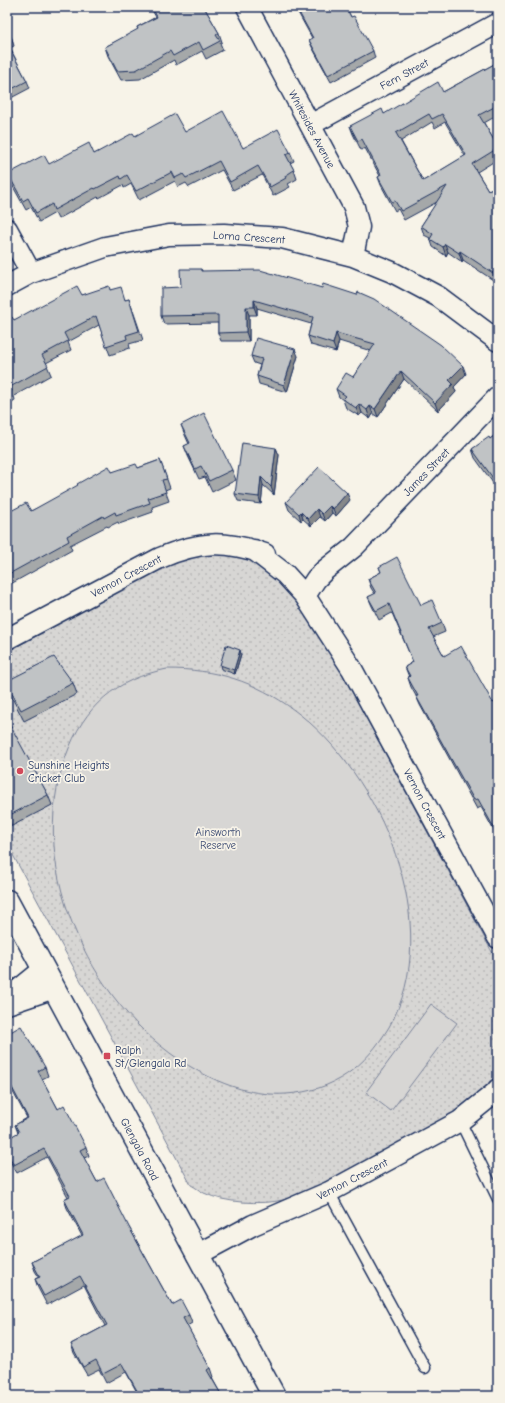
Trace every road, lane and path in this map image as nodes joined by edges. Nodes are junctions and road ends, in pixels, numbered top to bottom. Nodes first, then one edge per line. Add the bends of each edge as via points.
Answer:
1 (247, 7) edge
2 (498, 23) edge
3 (310, 125) junction
4 (7, 230) edge
5 (353, 256) junction
6 (31, 273) junction
7 (7, 286) edge
8 (498, 341) edge
9 (498, 397) edge
10 (311, 591) junction
11 (7, 640) edge
12 (7, 901) edge
13 (498, 938) edge
14 (44, 969) junction
15 (54, 988) junction
16 (7, 999) edge
17 (7, 1004) edge
18 (498, 1089) edge
19 (460, 1121) junction
20 (328, 1192) junction
21 (498, 1199) edge
22 (197, 1255) junction
23 (426, 1368) dead end
24 (274, 1396) edge

1 - 3 street, Whitesides Avenue
2 - 3 street, Fern Street
3 - 5 street, Whitesides Avenue via 354,207 359,227
4 - 6 street
5 - 6 street, Lorna Crescent via 282,238 224,234 169,235 105,247
5 - 8 street, Lorna Crescent via 392,272 439,297
6 - 7 street, Lorna Crescent
9 - 10 street, James Street via 354,547 316,579
10 - 11 street, Vernon Crescent via 254,550 233,544 202,544 172,552
10 - 13 street, Vernon Crescent
12 - 14 street, Glengala Road
14 - 15 street, Glengala Road
14 - 16 street
15 - 17 street
15 - 22 street, Glengala Road
18 - 19 street, Vernon Crescent
19 - 20 street, Vernon Crescent
19 - 21 lane
20 - 22 street, Vernon Crescent
20 - 23 lane
22 - 24 street, Glengala Road

